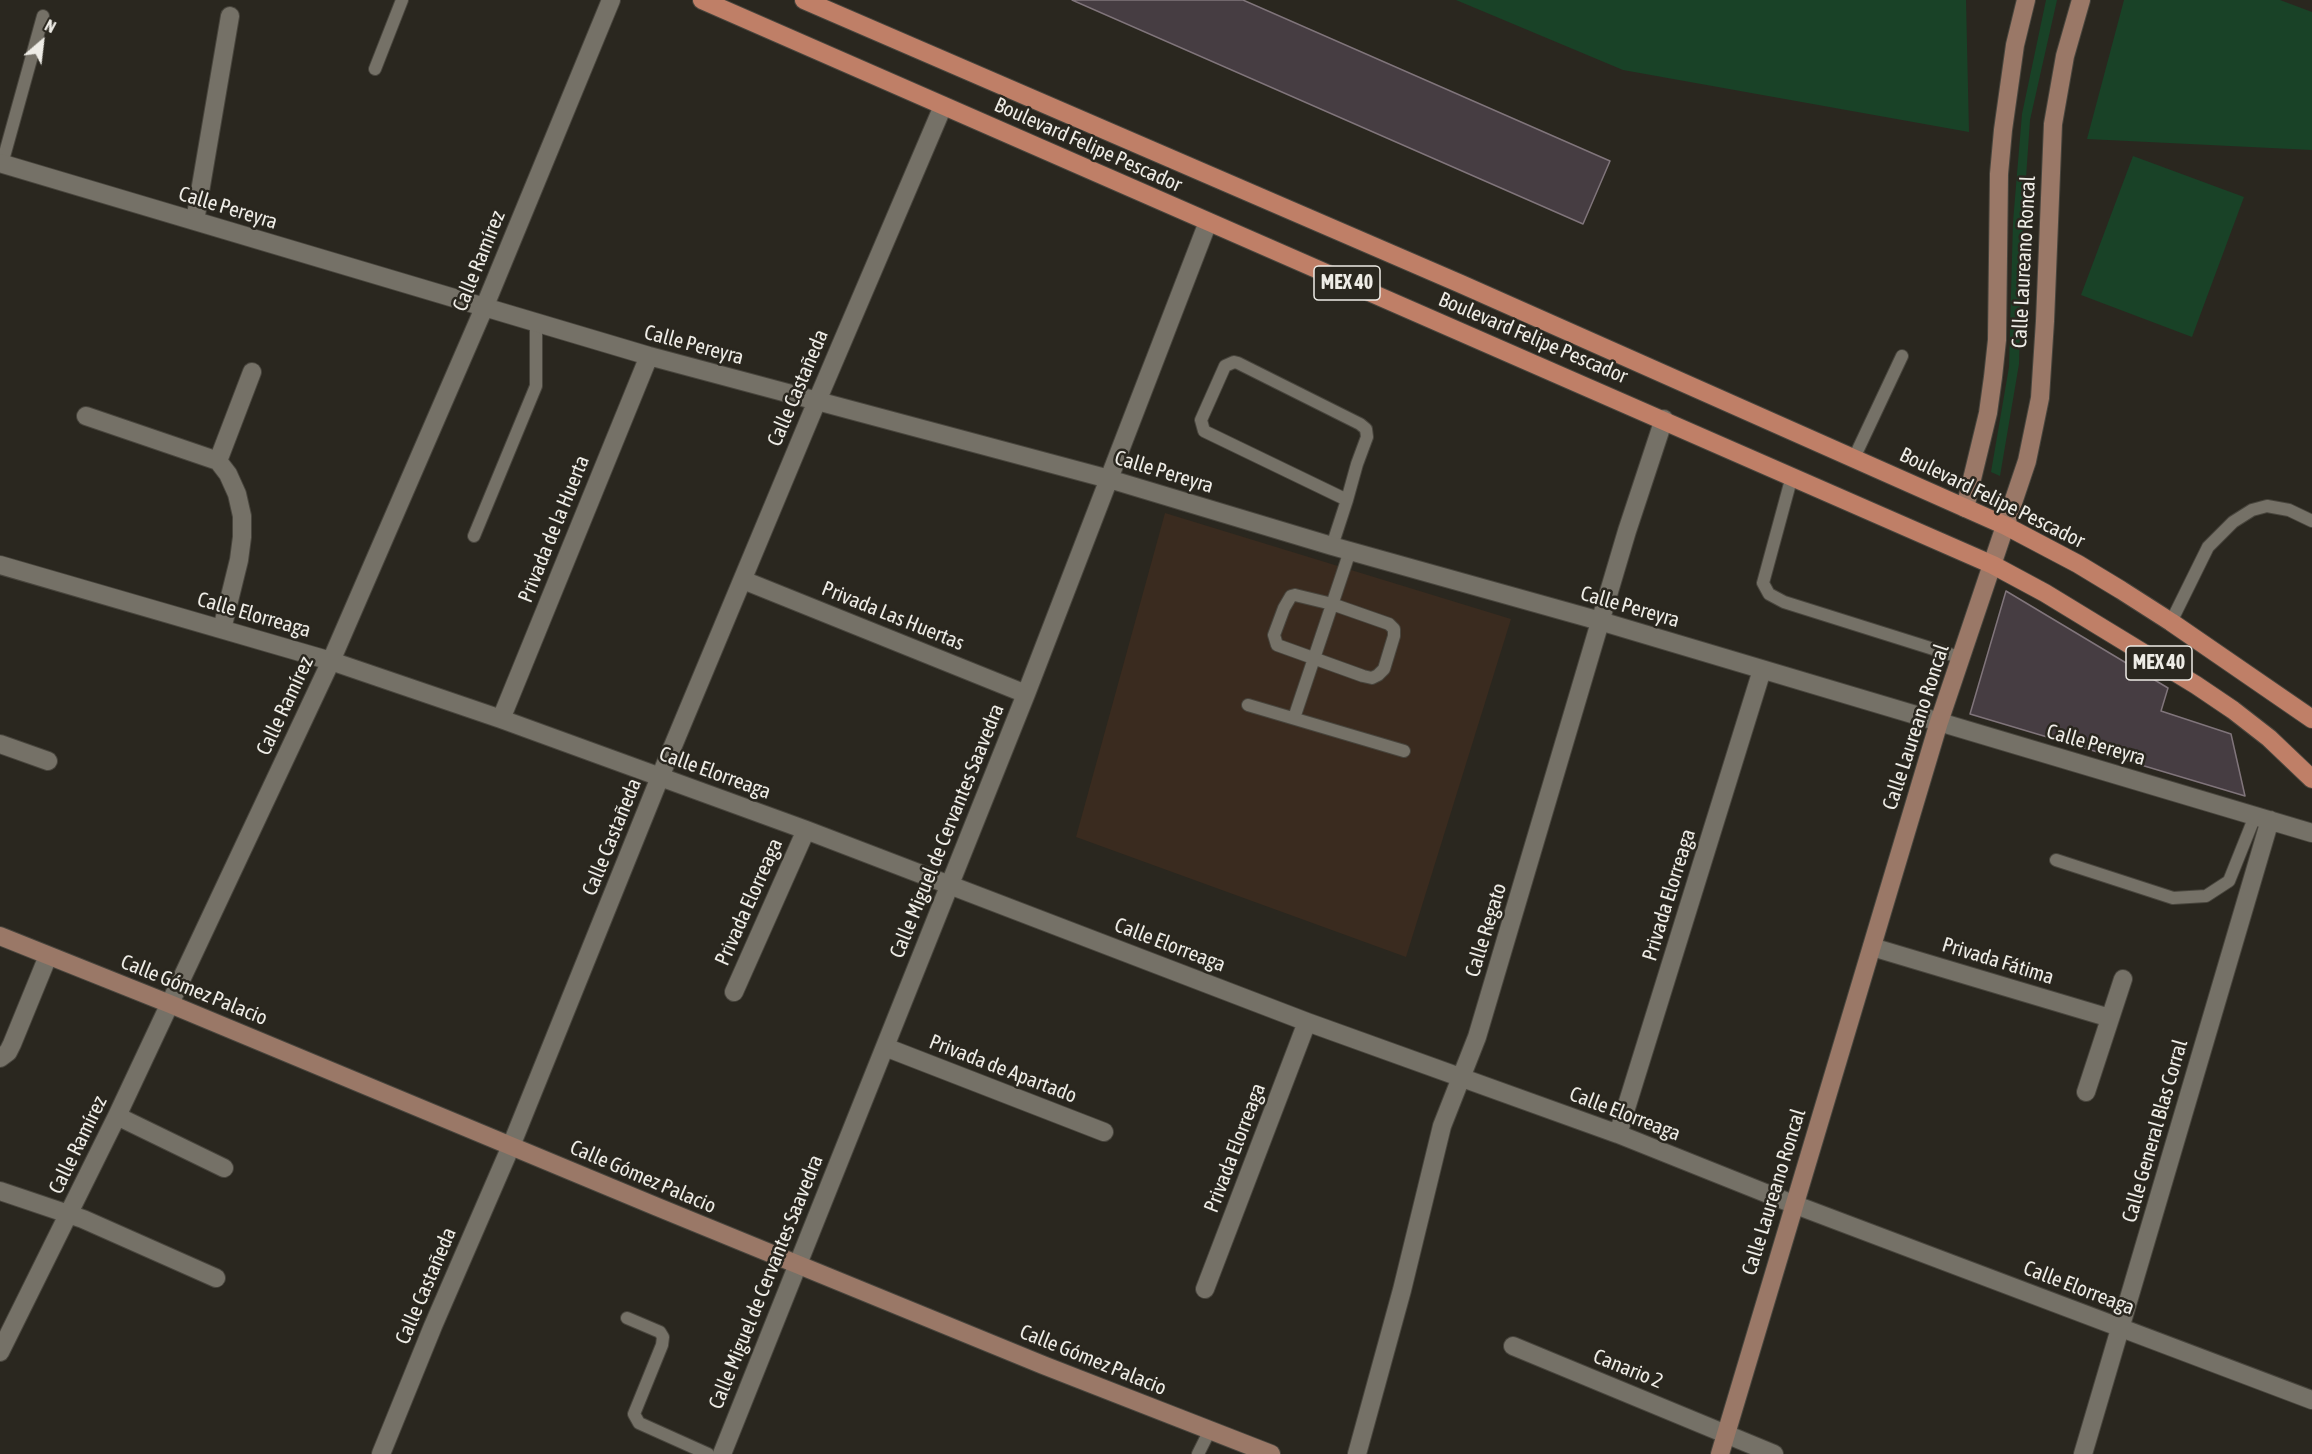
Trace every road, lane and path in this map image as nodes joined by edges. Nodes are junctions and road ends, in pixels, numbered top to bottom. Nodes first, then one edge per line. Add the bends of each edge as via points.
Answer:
1 (402, 0) edge
2 (611, 0) edge
3 (702, 0) edge
4 (804, 0) edge
5 (2026, 0) edge
6 (2081, 0) edge
7 (43, 16) dead end
8 (230, 16) dead end
9 (375, 69) dead end
10 (943, 106) junction
11 (1, 163) edge
12 (195, 221) junction
13 (1208, 222) junction
14 (484, 308) junction
15 (536, 323) junction
16 (650, 356) junction
17 (1902, 356) dead end
18 (252, 372) dead end
19 (817, 401) junction
20 (86, 416) dead end
21 (1664, 419) junction
22 (1854, 458) junction
23 (218, 461) junction
24 (1792, 476) junction
25 (1109, 479) junction
26 (1347, 501) junction
27 (1965, 508) junction
28 (2312, 521) edge
29 (2007, 526) junction
30 (474, 536) dead end
31 (1332, 546) junction
32 (1350, 551) junction
33 (0, 565) edge
34 (1993, 565) junction
35 (742, 580) junction
36 (1332, 604) junction
37 (1600, 621) junction
38 (2172, 622) junction
39 (222, 629) junction
40 (1962, 658) junction
41 (1314, 660) junction
42 (331, 661) junction
43 (1762, 670) junction
44 (1026, 694) junction
45 (1248, 705) dead end
46 (501, 718) junction
47 (1294, 718) junction
48 (2312, 719) edge
49 (1939, 722) junction
50 (0, 744) edge
51 (1404, 751) dead end
52 (48, 761) dead end
53 (660, 777) junction
54 (2312, 779) edge
55 (2262, 818) junction
56 (806, 830) junction
57 (2312, 833) edge
58 (2056, 860) dead end
59 (950, 885) junction
60 (0, 936) edge
61 (1872, 947) junction
62 (48, 956) junction
63 (2123, 979) dead end
64 (734, 992) dead end
65 (170, 1004) junction
66 (2110, 1018) junction
67 (1307, 1022) junction
68 (885, 1047) junction
69 (0, 1058) edge
70 (1462, 1078) junction
71 (2086, 1092) dead end
72 (117, 1116) junction
73 (1104, 1132) dead end
74 (1618, 1134) junction
75 (511, 1146) junction
76 (224, 1168) dead end
77 (0, 1191) edge
78 (1793, 1204) junction
79 (68, 1214) junction
80 (798, 1265) junction
81 (216, 1278) dead end
82 (1205, 1289) dead end
83 (627, 1318) dead end
84 (2120, 1327) junction
85 (1513, 1346) dead end
86 (0, 1352) edge
87 (2312, 1400) edge
88 (1210, 1430) junction
89 (1726, 1434) junction
90 (381, 1454) edge
91 (708, 1454) edge
92 (722, 1454) edge
93 (1198, 1454) edge
94 (1271, 1454) edge
95 (1357, 1454) edge
96 (1720, 1454) edge
97 (1774, 1454) edge
98 (2083, 1454) edge

1 - 9 lane
2 - 14 street, Calle Ramírez
3 - 10 main road, Boulevard Felipe Pescador / MEX 40
4 - 22 main road, Boulevard Felipe Pescador / MEX 40
5 - 27 street, Calle Laureano Roncal via 2015,45 1999,174 1994,377
6 - 29 street, Calle Laureano Roncal via 2065,56 2053,124 2038,407
7 - 11 lane
8 - 12 street
10 - 13 main road, Boulevard Felipe Pescador / MEX 40
10 - 19 street, Calle Castañeda
11 - 12 street, Calle Pereyra
12 - 14 street, Calle Pereyra
13 - 21 main road, Boulevard Felipe Pescador / MEX 40
13 - 25 street, Calle Miguel de Cervantes Saavedra
14 - 15 street, Calle Pereyra
14 - 42 street, Calle Ramírez
15 - 16 street, Calle Pereyra
15 - 30 lane via 536,386
16 - 19 street, Calle Pereyra
16 - 46 street, Privada de la Huerta
17 - 22 lane
18 - 23 street
19 - 25 street, Calle Pereyra
19 - 35 street, Calle Castañeda
20 - 23 street
21 - 24 main road, Boulevard Felipe Pescador / MEX 40
21 - 37 street, Calle Regato
22 - 27 main road, Boulevard Felipe Pescador / MEX 40
23 - 39 street via 237,494 242,516 239,560
24 - 34 main road, Boulevard Felipe Pescador / MEX 40
24 - 40 lane via 1763,583 1769,594
25 - 31 street, Calle Pereyra
25 - 44 street, Calle Miguel de Cervantes Saavedra
26 - 26 lane via 1367,437 1364,427 1238,363 1225,366 1202,420 1204,431
26 - 31 lane
27 - 29 main road, Boulevard Felipe Pescador / MEX 40
28 - 38 lane via 2289,510 2267,506 2233,522 2208,547
29 - 34 street, Calle Laureano Roncal
29 - 38 main road, Boulevard Felipe Pescador / MEX 40
31 - 32 street, Calle Pereyra
32 - 36 lane
32 - 37 street, Calle Pereyra
33 - 39 street, Calle Elorreaga
34 - 40 street, Calle Laureano Roncal
34 - 54 main road, Boulevard Felipe Pescador / MEX 40 via 2045,592 2196,685 2269,738
35 - 44 street, Privada Las Huertas
35 - 53 street, Calle Castañeda
36 - 41 lane
36 - 41 lane via 1291,596 1274,635 1277,645
36 - 41 lane via 1383,621 1394,629 1384,669 1372,678
37 - 43 street, Calle Pereyra
37 - 70 street, Calle Regato via 1525,880
38 - 48 main road, Boulevard Felipe Pescador / MEX 40
39 - 42 street, Calle Elorreaga
40 - 49 street, Calle Laureano Roncal
41 - 47 lane
42 - 46 street, Calle Elorreaga
42 - 65 street, Calle Ramírez
43 - 49 street, Calle Pereyra
43 - 74 street, Privada Elorreaga
44 - 59 street, Calle Miguel de Cervantes Saavedra
45 - 47 lane
46 - 53 street, Calle Elorreaga
47 - 51 lane
49 - 55 street, Calle Pereyra
49 - 61 street, Calle Laureano Roncal
50 - 52 street
53 - 56 street, Calle Elorreaga
53 - 75 street, Calle Castañeda
55 - 57 street, Calle Pereyra
55 - 58 lane via 2229,881 2206,896 2173,898
55 - 84 street, Calle General Blas Corral
56 - 59 street, Calle Elorreaga
56 - 64 street, Privada Elorreaga
59 - 67 street, Calle Elorreaga
59 - 68 street, Calle Miguel de Cervantes Saavedra
60 - 62 street, Calle Gómez Palacio
61 - 66 street, Privada Fátima
61 - 78 street, Calle Laureano Roncal
62 - 65 street, Calle Gómez Palacio
62 - 69 street via 12,1044
63 - 66 street
65 - 72 street, Calle Ramírez
65 - 75 street, Calle Gómez Palacio
66 - 71 street
67 - 70 street, Calle Elorreaga
67 - 82 street, Privada Elorreaga
68 - 73 street, Privada de Apartado
68 - 80 street, Calle Miguel de Cervantes Saavedra
70 - 74 street, Calle Elorreaga
70 - 95 street, Calle Regato via 1437,1144
72 - 76 street
72 - 79 street, Calle Ramírez
74 - 78 street, Calle Elorreaga
75 - 80 street, Calle Gómez Palacio
75 - 90 street, Calle Castañeda
77 - 79 street
78 - 84 street, Calle Elorreaga
78 - 89 street, Calle Laureano Roncal
79 - 81 street
79 - 86 street, Calle Ramírez
80 - 88 street, Calle Gómez Palacio
80 - 92 street, Calle Miguel de Cervantes Saavedra
83 - 91 lane via 660,1332 663,1337 634,1414 639,1423
84 - 87 street, Calle Elorreaga
84 - 98 street, Calle General Blas Corral
85 - 89 street, Canario 2
88 - 93 lane
88 - 94 street, Calle Gómez Palacio
89 - 96 street, Calle Laureano Roncal
89 - 97 street, Canario 2

